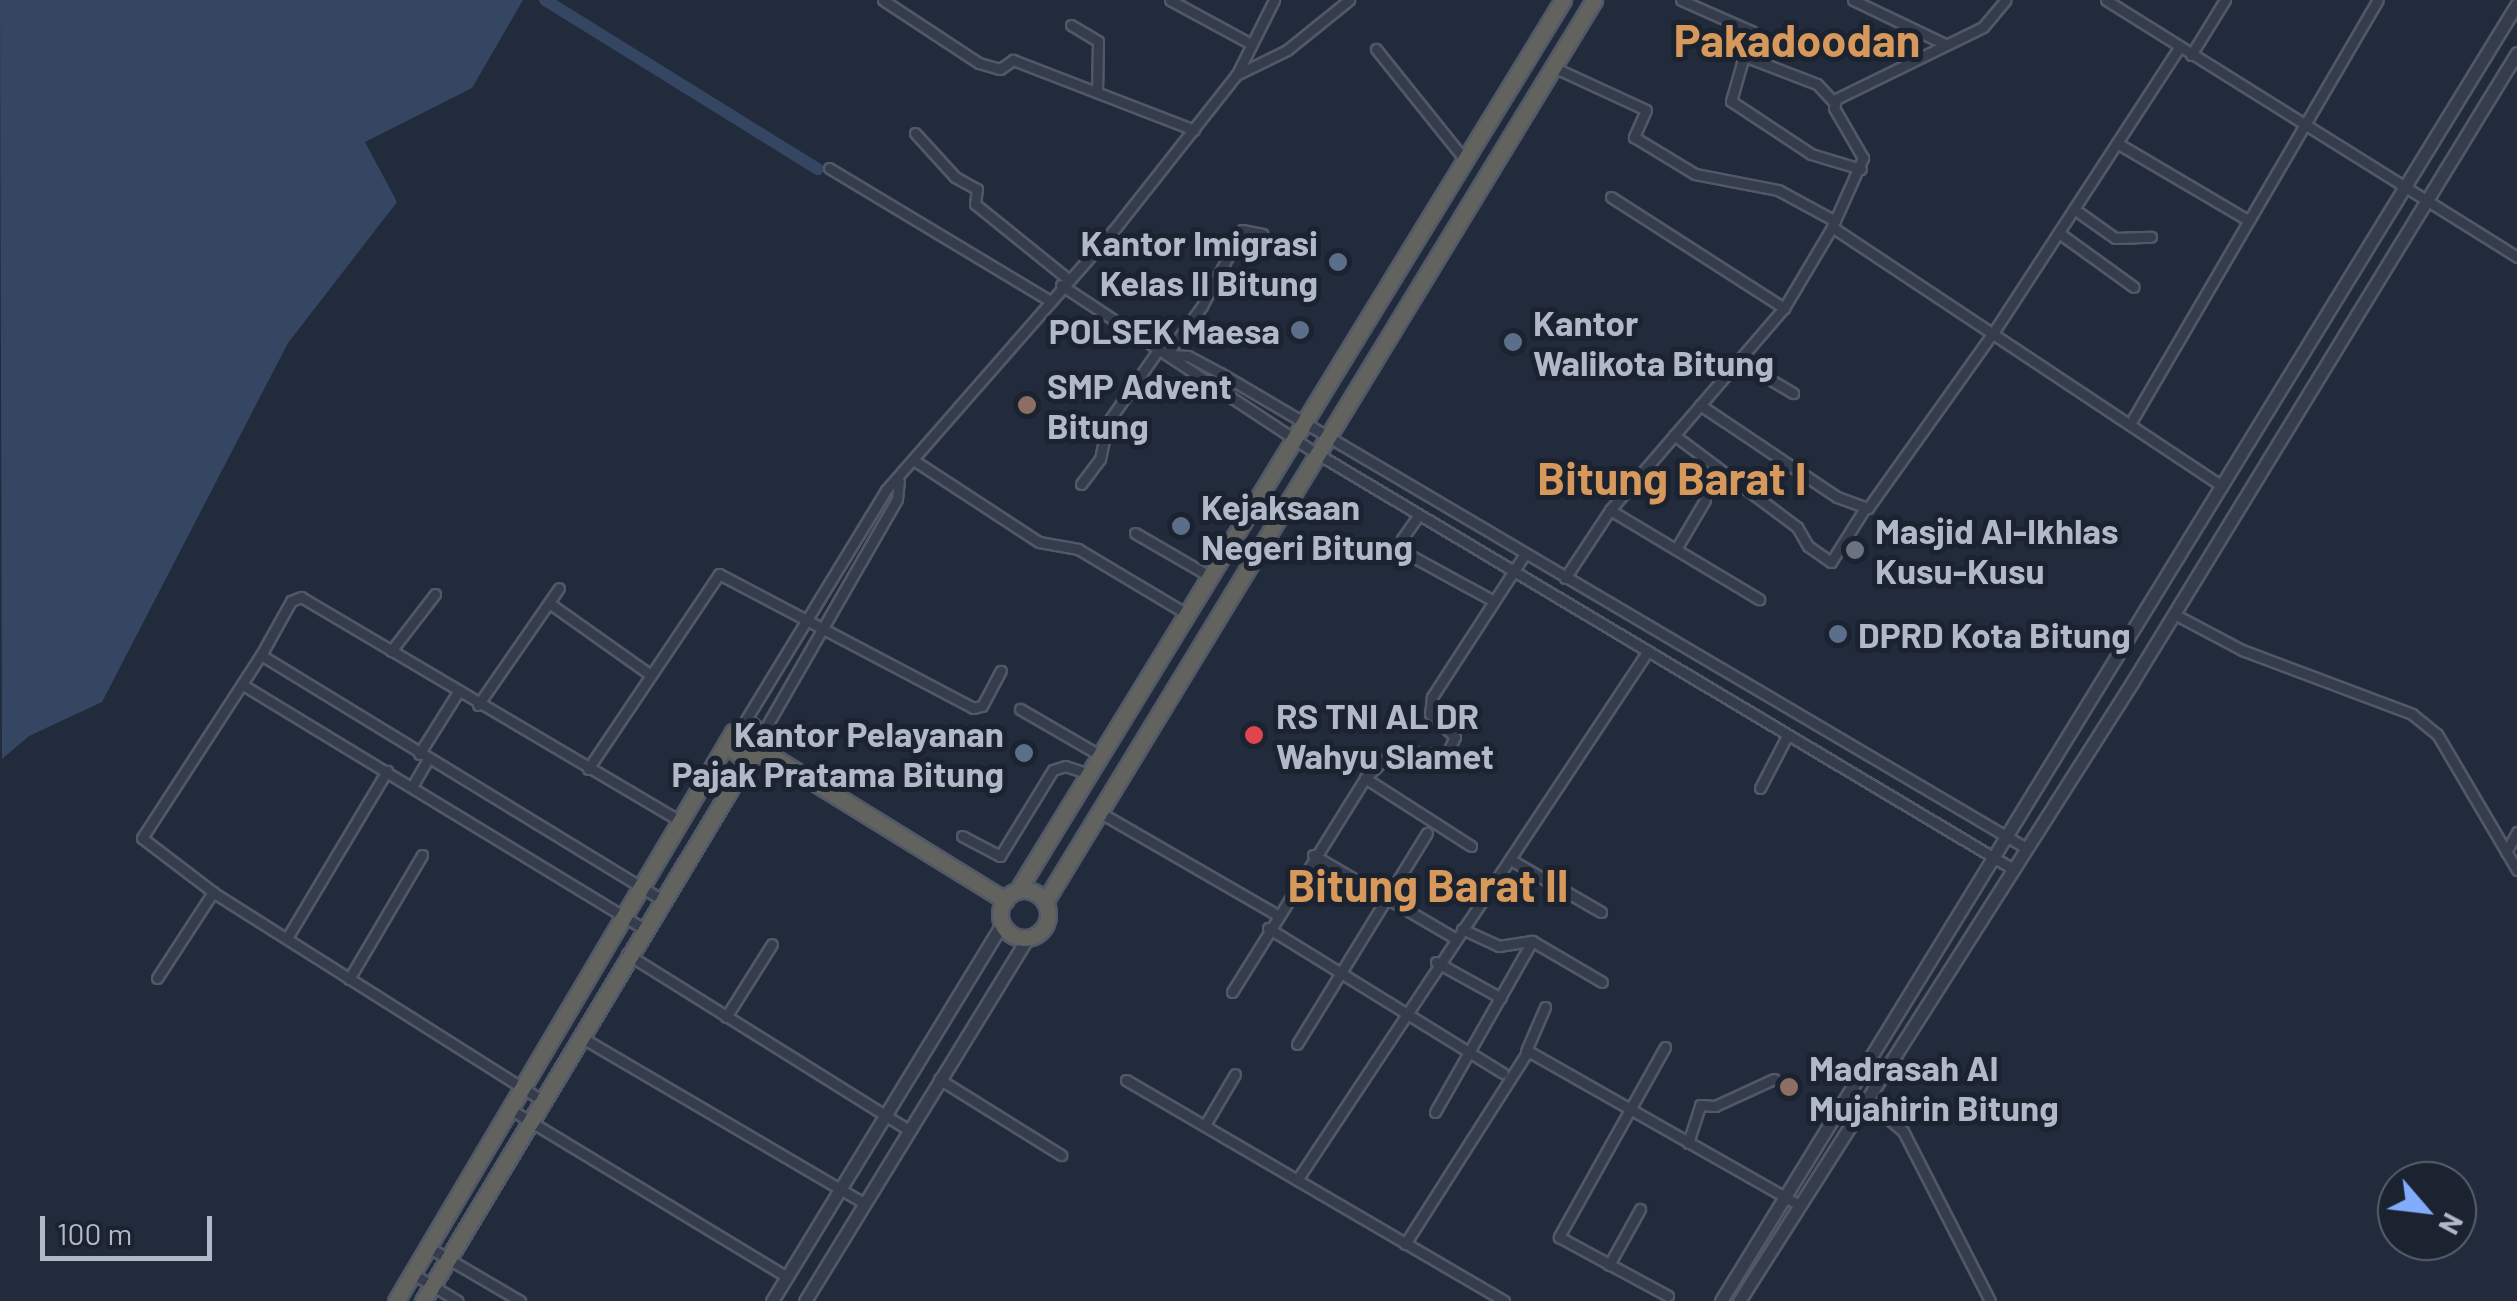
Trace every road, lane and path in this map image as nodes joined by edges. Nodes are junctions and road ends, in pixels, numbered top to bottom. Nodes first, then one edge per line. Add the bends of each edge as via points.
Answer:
1 (883, 0) edge
2 (1170, 0) edge
3 (1274, 0) edge
4 (1349, 0) edge
5 (1563, 0) edge
6 (1594, 0) edge
7 (1681, 0) edge
8 (1853, 0) edge
9 (2006, 0) edge
10 (2106, 0) edge
11 (2225, 0) edge
12 (2378, 0) edge
13 (2517, 4) edge
14 (1071, 25) dead end
15 (2504, 25) junction
16 (2517, 33) edge
17 (1251, 44) junction
18 (1945, 44) junction
19 (1376, 49) dead end
20 (2178, 49) junction
21 (2517, 53) edge
22 (2191, 55) junction
23 (1744, 56) junction
24 (1553, 67) junction
25 (1236, 75) junction
26 (1098, 90) junction
27 (1834, 102) junction
28 (2302, 122) junction
29 (1194, 130) junction
30 (915, 133) dead end
31 (2117, 143) junction
32 (1464, 159) junction
33 (828, 168) dead end
34 (1861, 169) junction
35 (2404, 188) junction
36 (1611, 198) dead end
37 (2426, 201) junction
38 (2074, 209) junction
39 (2246, 220) junction
40 (1834, 224) junction
41 (2059, 233) junction
42 (1262, 234) dead end
43 (2151, 237) dead end
44 (2517, 257) edge
45 (1065, 282) junction
46 (2134, 287) dead end
47 (1047, 299) junction
48 (1784, 308) junction
49 (1993, 333) junction
50 (1165, 353) junction
51 (1739, 361) junction
52 (1246, 388) junction
53 (1794, 393) dead end
54 (1238, 402) junction
55 (1700, 404) junction
56 (1303, 422) junction
57 (2130, 424) junction
58 (1674, 435) junction
59 (1326, 436) junction
60 (1293, 438) junction
61 (1316, 453) junction
62 (915, 461) junction
63 (899, 480) junction
64 (1080, 484) dead end
65 (2222, 486) junction
66 (1705, 500) dead end
67 (1866, 508) junction
68 (1610, 510) junction
69 (1418, 516) junction
70 (1135, 533) dead end
71 (1676, 549) junction
72 (1525, 554) junction
73 (1513, 571) junction
74 (1211, 577) junction
75 (1565, 578) junction
76 (559, 588) dead end
77 (436, 594) dead end
78 (1759, 599) dead end
79 (1492, 600) junction
80 (548, 603) junction
81 (2174, 614) junction
82 (1189, 616) junction
83 (809, 617) junction
84 (824, 624) junction
85 (1174, 640) junction
86 (391, 651) junction
87 (1648, 651) junction
88 (1197, 652) junction
89 (261, 655) junction
90 (1002, 671) dead end
91 (648, 673) junction
92 (243, 685) junction
93 (458, 692) junction
94 (1751, 692) junction
95 (478, 705) junction
96 (1740, 708) junction
97 (1020, 709) dead end
98 (742, 726) junction
99 (1787, 736) junction
100 (729, 746) junction
101 (758, 748) junction
102 (423, 756) junction
103 (1103, 758) junction
104 (1872, 761) junction
105 (588, 768) junction
106 (388, 771) junction
107 (1092, 774) junction
108 (1365, 778) junction
109 (1861, 779) junction
110 (413, 785) junction
111 (1760, 788) dead end
112 (1099, 812) junction
113 (682, 822) junction
114 (2517, 832) edge
115 (1427, 833) dead end
116 (2006, 835) junction
117 (962, 836) dead end
118 (1471, 846) dead end
119 (2026, 848) junction
120 (2506, 852) junction
121 (1313, 855) junction
122 (422, 856) dead end
123 (1992, 858) junction
124 (1512, 860) junction
125 (2013, 869) junction
126 (2517, 870) edge
127 (642, 891) junction
128 (213, 892) junction
129 (1011, 895) junction
130 (1388, 897) junction
131 (660, 900) junction
132 (1046, 900) junction
133 (1600, 912) dead end
134 (1276, 914) junction
135 (625, 920) junction
136 (1002, 924) junction
137 (642, 928) junction
138 (1268, 928) junction
139 (1462, 929) junction
140 (1453, 937) junction
141 (287, 938) junction
142 (1027, 939) junction
143 (1532, 942) junction
144 (772, 944) dead end
145 (628, 954) junction
146 (1436, 962) junction
147 (1342, 971) junction
148 (157, 978) dead end
149 (350, 980) junction
150 (1602, 982) dead end
151 (1232, 992) dead end
152 (1501, 998) junction
153 (1545, 1007) dead end
154 (1407, 1010) junction
155 (726, 1017) junction
156 (579, 1036) junction
157 (1296, 1044) dead end
158 (1665, 1047) dead end
159 (1469, 1052) junction
160 (1526, 1052) junction
161 (1504, 1073) dead end
162 (1235, 1074) dead end
163 (939, 1079) junction
164 (1774, 1079) dead end
165 (1126, 1080) dead end
166 (533, 1095) junction
167 (1865, 1099) junction
168 (1631, 1110) junction
169 (512, 1111) junction
170 (1435, 1112) dead end
171 (884, 1115) junction
172 (529, 1118) junction
173 (1205, 1126) junction
174 (909, 1130) junction
175 (1688, 1143) junction
176 (1062, 1155) dead end
177 (1297, 1180) junction
178 (838, 1190) junction
179 (1782, 1197) junction
180 (864, 1204) junction
181 (1797, 1204) junction
182 (1640, 1210) dead end
183 (1405, 1244) junction
184 (428, 1247) junction
185 (450, 1257) junction
186 (1609, 1264) junction
187 (412, 1274) junction
188 (787, 1277) junction
189 (433, 1284) junction
190 (1668, 1296) dead end
191 (396, 1301) edge
192 (423, 1301) edge
193 (458, 1301) edge
194 (520, 1301) edge
195 (772, 1301) edge
196 (805, 1301) edge
197 (1504, 1301) edge
198 (1720, 1301) edge
199 (1738, 1301) edge
200 (1990, 1301) edge

1 - 26 street via 979,63 1000,69 1013,60 1058,82
2 - 17 street
3 - 17 street
4 - 25 street via 1287,50
5 - 32 highway
6 - 24 highway
7 - 23 street via 1751,31
8 - 18 street
9 - 18 street via 1983,27
10 - 20 street
11 - 22 street
12 - 28 street
13 - 15 street
14 - 26 street via 1098,41
15 - 16 street
15 - 35 street
17 - 25 street
18 - 27 street
19 - 32 street
20 - 22 street
20 - 31 street
21 - 37 street
22 - 28 street
23 - 27 street via 1817,84
23 - 34 street via 1730,101 1810,154
24 - 40 street via 1646,110 1634,136 1695,174 1778,190
24 - 59 highway
25 - 29 street
26 - 29 street
27 - 34 street via 1860,149
28 - 35 street
28 - 39 street
29 - 45 street
30 - 45 street via 954,177 978,189 975,204
31 - 38 street
31 - 39 street
32 - 56 highway
33 - 47 street
34 - 40 street
35 - 37 street
35 - 65 street
36 - 48 street
37 - 44 street
37 - 81 street
38 - 41 street
38 - 43 street via 2115,238
39 - 57 street
40 - 48 street
40 - 49 street
41 - 46 street
41 - 49 street
42 - 50 street via 1242,230 1202,306
45 - 47 street
45 - 50 street
47 - 62 street
48 - 51 street
49 - 57 street
49 - 67 street
50 - 52 street via 1196,360
50 - 54 street
50 - 64 street via 1108,422 1100,459
51 - 53 street
51 - 55 street
52 - 54 street
52 - 56 street
54 - 60 street
55 - 58 street
55 - 67 street via 1837,497
56 - 59 street
56 - 60 highway
57 - 65 street
58 - 67 street via 1796,527 1830,562
58 - 68 street
59 - 61 highway
59 - 72 street
60 - 61 street
60 - 74 highway
61 - 69 street
61 - 88 highway
62 - 63 street
62 - 82 street via 1039,542 1078,549
63 - 83 street via 886,490
63 - 84 street via 897,499
65 - 116 street
66 - 71 street
68 - 71 street
68 - 75 street
69 - 73 street
69 - 79 street via 1402,549
70 - 74 street
71 - 78 street
72 - 73 street
72 - 75 street
73 - 79 street
73 - 87 street
74 - 82 highway
75 - 94 street
76 - 80 street
77 - 86 street
79 - 108 street via 1432,697 1430,714 1455,738 1446,756 1396,749
80 - 91 street
80 - 95 street
81 - 119 street
81 - 120 street via 2242,650 2412,714 2437,734
82 - 85 highway
83 - 84 street
83 - 91 street via 720,574
83 - 98 street
84 - 90 street via 973,708 982,706
84 - 101 street
85 - 88 highway
85 - 103 highway
86 - 89 street via 296,597
86 - 93 street
87 - 96 street
87 - 124 street
88 - 112 highway
89 - 92 street
89 - 102 street
91 - 105 street
92 - 106 street
92 - 128 street via 142,838
93 - 95 street
93 - 102 street
94 - 96 street
94 - 104 street
95 - 105 street
96 - 99 street
97 - 103 street
98 - 100 highway
98 - 101 highway
99 - 109 street
99 - 111 street
100 - 101 highway via 739,758
100 - 113 highway
101 - 129 highway
101 - 131 highway
102 - 110 street
102 - 127 street
103 - 107 highway
104 - 109 street
104 - 116 street
105 - 113 street
106 - 110 street
106 - 141 street
107 - 117 street via 1065,766 1054,770 1000,856
107 - 129 highway
108 - 118 street
108 - 121 street
109 - 123 street
110 - 135 street
112 - 132 highway
112 - 134 street
113 - 127 highway
114 - 120 street
115 - 130 street
116 - 119 street
116 - 123 street
119 - 125 street
120 - 126 street
121 - 130 street
121 - 134 street
122 - 149 street
123 - 125 street
123 - 179 street
124 - 133 street
124 - 139 street
125 - 167 street
127 - 131 street
127 - 135 highway
128 - 141 street
128 - 148 street
129 - 132 highway
129 - 136 highway
130 - 140 street
130 - 147 street
131 - 137 highway
132 - 142 highway via 1046,925
134 - 138 street
135 - 137 street
135 - 166 highway
136 - 142 highway
136 - 171 street
137 - 145 highway
138 - 147 street
138 - 151 street
139 - 140 street
139 - 143 street via 1508,947
140 - 146 street
141 - 149 street
142 - 163 street
143 - 150 street
143 - 152 street
144 - 155 street
145 - 155 street
145 - 156 highway
146 - 152 street
146 - 154 street
147 - 154 street
147 - 157 street
149 - 166 street
152 - 159 street
153 - 160 street
154 - 159 street
154 - 177 street
155 - 171 street
156 - 166 highway
156 - 178 street
158 - 168 street
159 - 161 street
159 - 170 street
160 - 168 street
160 - 183 street
162 - 173 street
163 - 174 street
163 - 176 street
164 - 175 street via 1715,1106 1700,1104
165 - 173 street
166 - 169 highway
166 - 172 highway
167 - 181 street
167 - 200 street via 1903,1131
168 - 175 street
168 - 186 street via 1560,1237
169 - 172 street
169 - 184 highway
171 - 174 street
171 - 178 street
172 - 185 highway
172 - 188 street
173 - 177 street
174 - 180 street
175 - 179 street
177 - 183 street
178 - 180 street
178 - 188 street
179 - 181 street
179 - 198 street
180 - 196 street
181 - 199 street
182 - 186 street
183 - 197 street
184 - 185 street
184 - 187 highway
185 - 189 highway
185 - 194 street
186 - 190 street
187 - 189 street
187 - 191 highway
188 - 195 street
189 - 192 highway
189 - 193 street

